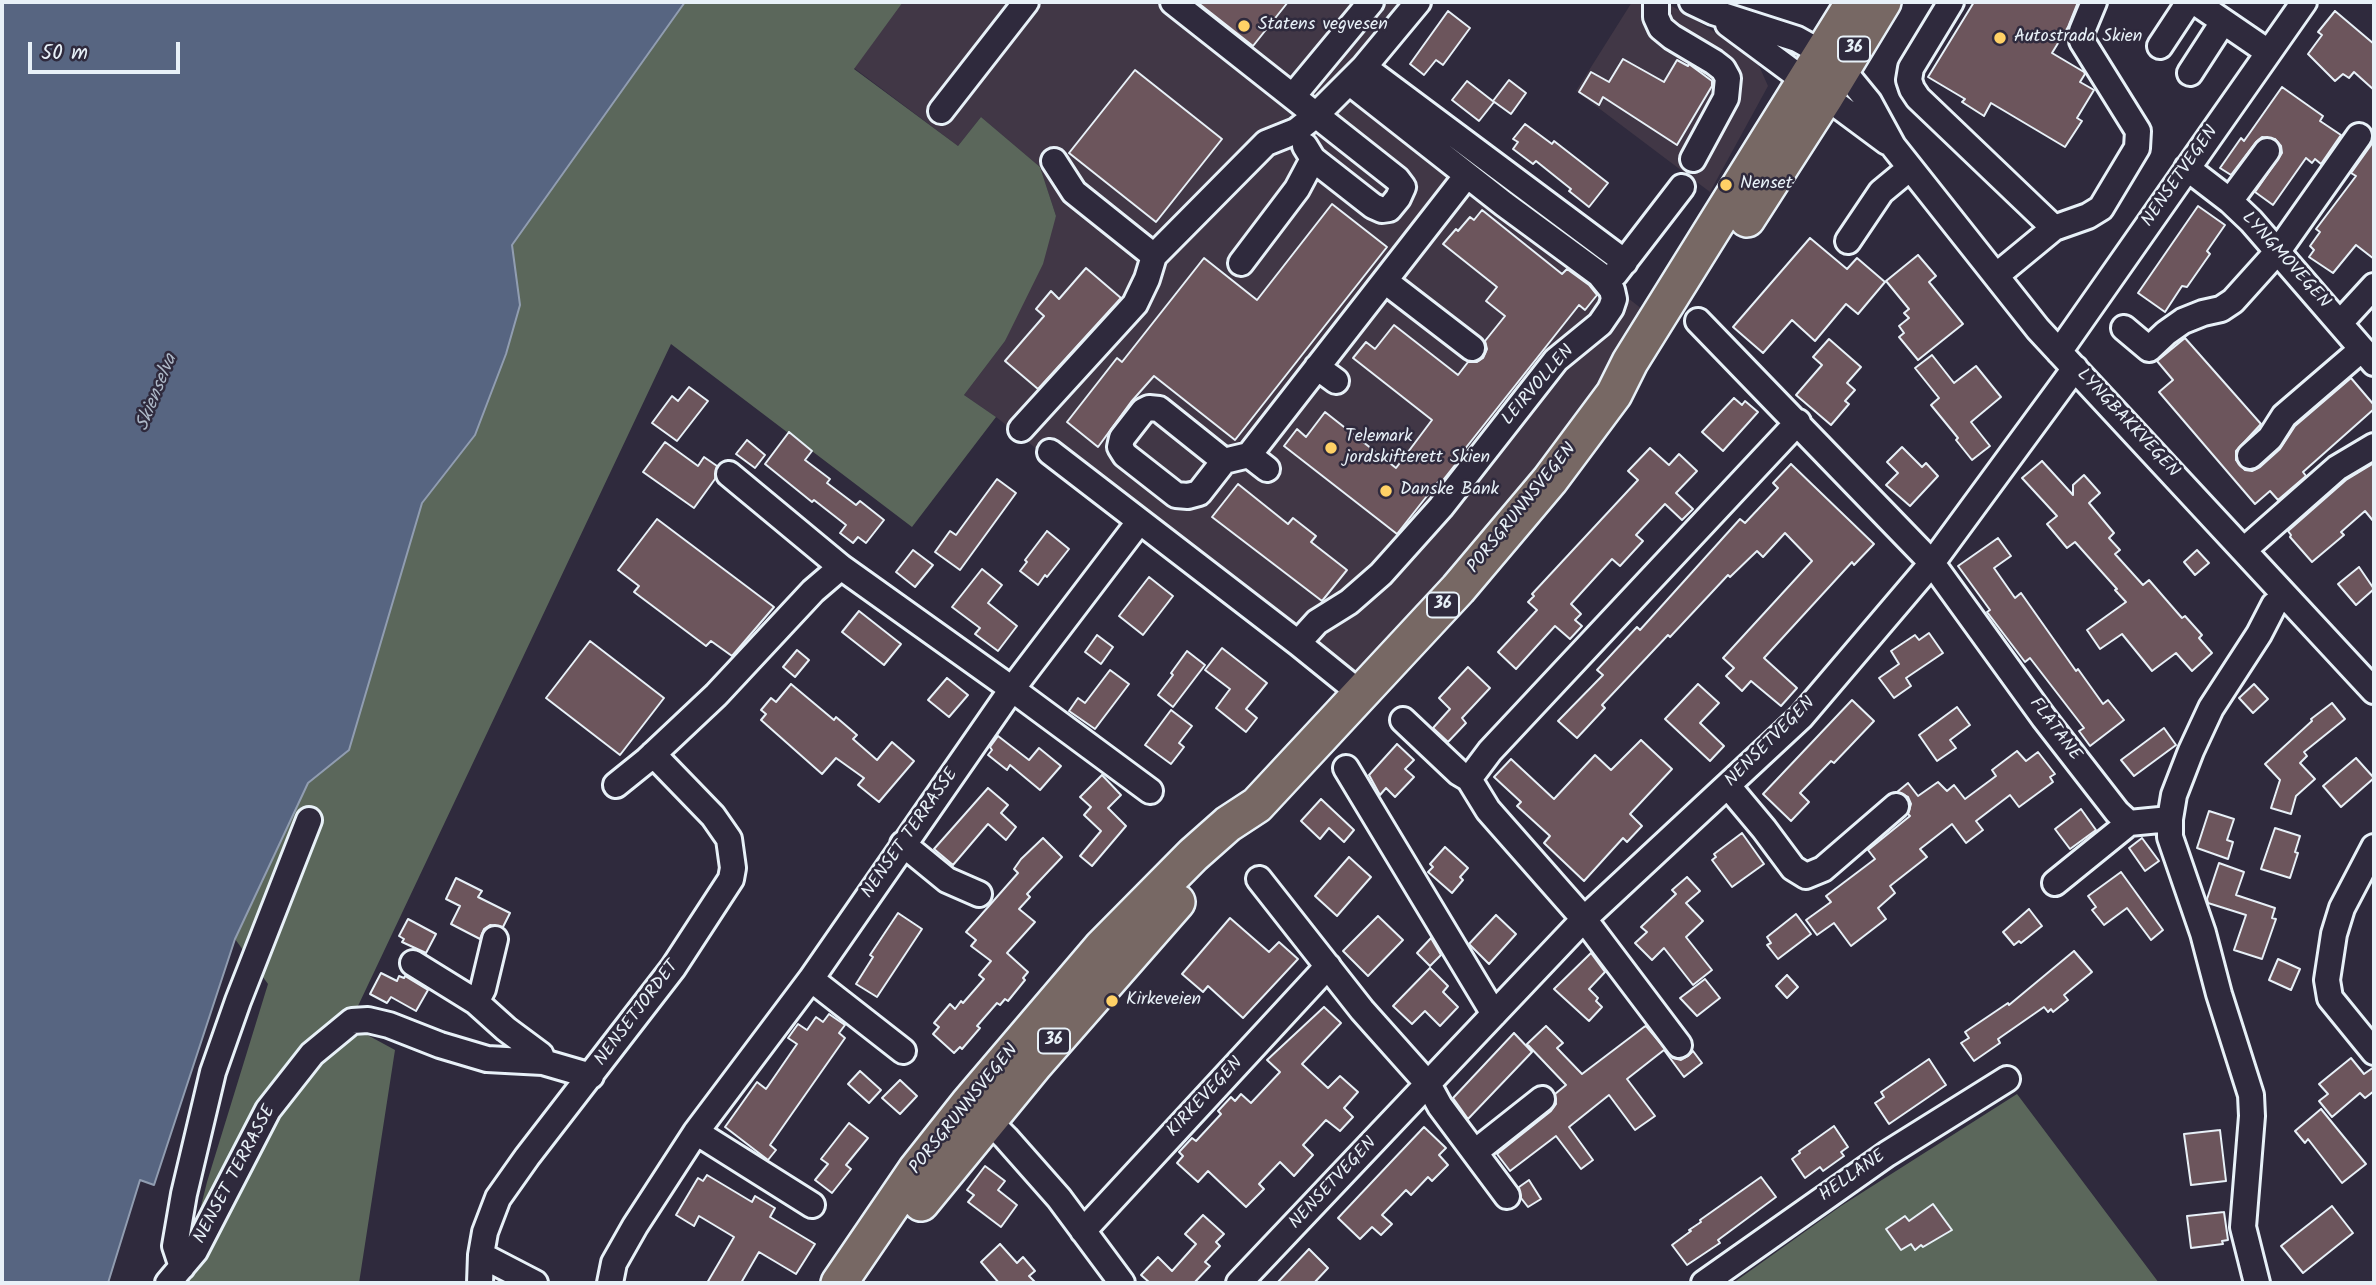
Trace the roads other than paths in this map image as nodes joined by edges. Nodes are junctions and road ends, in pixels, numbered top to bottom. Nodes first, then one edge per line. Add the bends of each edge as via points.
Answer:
1 (1026, 2) edge
2 (1173, 2) edge
3 (1371, 2) edge
4 (1418, 2) edge
5 (1656, 2) edge
6 (1854, 2) edge
7 (1883, 2) edge
8 (1951, 2) edge
9 (2094, 2) edge
10 (2189, 2) edge
11 (2195, 2) edge
12 (2304, 2) edge
13 (1703, 7) edge
14 (2223, 22) junction
15 (2160, 46) dead end
16 (2268, 52) junction
17 (2190, 73) dead end
18 (1356, 74) junction
19 (1824, 75) junction
20 (1293, 96) junction
21 (941, 111) dead end
22 (1316, 116) junction
23 (1296, 131) junction
24 (2359, 136) dead end
25 (2267, 151) dead end
26 (1312, 159) junction
27 (1693, 159) dead end
28 (1054, 160) dead end
29 (1910, 168) junction
30 (2187, 168) junction
31 (1467, 175) junction
32 (1682, 187) dead end
33 (2230, 201) junction
34 (2054, 228) junction
35 (1848, 241) dead end
36 (2278, 251) junction
37 (1154, 256) junction
38 (1625, 262) junction
39 (1241, 263) dead end
40 (1997, 275) junction
41 (1385, 281) junction
42 (1608, 282) junction
43 (2374, 286) edge
44 (1698, 321) dead end
45 (2340, 323) junction
46 (2124, 328) dead end
47 (1472, 348) dead end
48 (2368, 356) edge
49 (2067, 360) junction
50 (1798, 422) junction
51 (1021, 429) dead end
52 (2374, 446) edge
53 (1050, 452) dead end
54 (2250, 456) dead end
55 (1224, 461) dead end
56 (729, 474) dead end
57 (1139, 522) junction
58 (2245, 549) junction
59 (1932, 564) junction
60 (841, 567) junction
61 (2274, 605) dead end
62 (1298, 643) junction
63 (1012, 689) junction
64 (2374, 691) edge
65 (1361, 694) junction
66 (1404, 720) dead end
67 (653, 754) junction
68 (1346, 768) dead end
69 (1469, 779) junction
70 (617, 785) dead end
71 (1728, 786) junction
72 (1150, 791) dead end
73 (1896, 806) dead end
74 (2169, 819) junction
75 (309, 820) dead end
76 (2129, 823) junction
77 (904, 844) junction
78 (2374, 847) edge
79 (1259, 879) dead end
80 (2055, 883) dead end
81 (979, 894) dead end
82 (1584, 919) junction
83 (495, 939) dead end
84 (413, 964) dead end
85 (1328, 966) junction
86 (811, 979) junction
87 (476, 1002) junction
88 (1494, 1014) junction
89 (1679, 1045) dead end
90 (903, 1051) dead end
91 (2374, 1052) edge
92 (543, 1062) junction
93 (591, 1076) junction
94 (2007, 1079) dead end
95 (1429, 1084) junction
96 (1542, 1099) dead end
97 (979, 1111) junction
98 (696, 1132) junction
99 (1475, 1152) junction
100 (1507, 1196) dead end
101 (813, 1205) dead end
102 (1083, 1230) junction
103 (481, 1255) junction
104 (175, 1275) edge
105 (480, 1283) edge
106 (535, 1283) edge
107 (610, 1283) edge
108 (839, 1283) edge
109 (858, 1283) edge
110 (1122, 1283) edge
111 (1239, 1283) edge
112 (1704, 1283) edge
113 (2257, 1283) edge

1 - 21 street
2 - 20 street
3 - 20 street
4 - 18 street
5 - 27 street via 1661,28 1714,62 1728,78 1726,98
6 - 19 highway, PORSGRUNNSVEGEN / 36
7 - 19 highway, PORSGRUNNSVEGEN / 36
8 - 34 street via 1911,68 1912,89
9 - 34 street via 2082,41 2138,131 2137,148 2101,208
10 - 15 street
11 - 14 street
12 - 16 street, NENSETVEGEN
13 - 19 street, LYNGBAKKVEGEN via 1797,39
14 - 16 street
14 - 17 street
16 - 30 street, NENSETVEGEN
18 - 22 street
18 - 31 street
18 - 38 street
19 - 29 street, LYNGBAKKVEGEN
19 - 65 highway, PORSGRUNNSVEGEN / 36 via 1708,279 1642,370 1614,394 1550,480
20 - 22 street
22 - 23 street
22 - 26 street via 1403,187 1389,209 1382,210
23 - 26 street
23 - 37 street via 1266,143
24 - 36 street
25 - 33 street
26 - 39 street via 1297,190
28 - 37 street via 1074,192
29 - 35 street via 1881,192
29 - 40 street, LYNGBAKKVEGEN
30 - 33 street, LYNGMOVEGEN
30 - 49 street, NENSETVEGEN
31 - 41 street
31 - 42 street
32 - 38 street
33 - 36 street, LYNGMOVEGEN
34 - 40 street
36 - 45 street, LYNGMOVEGEN
36 - 46 street via 2233,301 2183,321 2149,349
37 - 51 street via 1135,304
38 - 42 street
40 - 49 street, LYNGBAKKVEGEN
41 - 47 street
41 - 55 street via 1327,374 1258,462
42 - 62 street, LEIRVOLLEN via 1614,299 1600,324 1556,360 1441,507 1381,574 1317,622
43 - 45 street
44 - 50 street, FLATANE
45 - 48 street, LYNGMOVEGEN
48 - 54 street via 2284,416 2270,438
49 - 58 street, LYNGBAKKVEGEN
49 - 59 street, NENSETVEGEN
50 - 59 street, FLATANE
50 - 69 street via 1490,751
52 - 58 street via 2337,468
53 - 57 street
56 - 60 street
57 - 62 street
57 - 63 street, NENSET TERRASSE
58 - 64 street, LYNGBAKKVEGEN
59 - 71 street, NENSETVEGEN via 1801,717
59 - 76 street, FLATANE via 2067,748
60 - 63 street
60 - 67 street
61 - 74 street via 2211,708
62 - 65 street
63 - 72 street
63 - 77 street, NENSET TERRASSE
65 - 97 highway, PORSGRUNNSVEGEN / 36 via 1257,804 1193,855 1102,947
66 - 69 street
67 - 70 street
67 - 93 street, NENSETJORDET via 729,839 731,879 673,968
68 - 88 street
69 - 82 street via 1488,810
71 - 73 street via 1793,868 1806,876 1823,869
71 - 82 street, NENSETVEGEN
74 - 76 street
74 - 113 street via 2169,837 2251,1095 2243,1227
75 - 104 street via 213,1072 174,1247
76 - 80 street
77 - 81 street via 947,880
77 - 86 street, NENSET TERRASSE
78 - 91 street via 2342,908 2327,980 2330,998
79 - 85 street
82 - 88 street, NENSETVEGEN
82 - 89 street
83 - 87 street
84 - 87 street
85 - 95 street
85 - 102 street, KIRKEVEGEN
86 - 90 street
86 - 98 street, NENSET TERRASSE
87 - 92 street via 541,1055
88 - 95 street, NENSETVEGEN
92 - 93 street, NENSET TERRASSE
92 - 104 street, NENSET TERRASSE via 487,1059 389,1025 352,1021 312,1054 268,1110 195,1251
93 - 103 street, NENSETJORDET via 498,1198
94 - 112 street, HELLANE via 1887,1154
95 - 99 street
95 - 111 street, NENSETVEGEN
96 - 99 street
97 - 102 street
97 - 108 highway, PORSGRUNNSVEGEN / 36 via 916,1170
97 - 109 highway, PORSGRUNNSVEGEN / 36
98 - 101 street
98 - 107 street, NENSET TERRASSE via 635,1226 614,1263
99 - 100 street
102 - 110 street
103 - 105 street, NENSETJORDET
103 - 106 street

